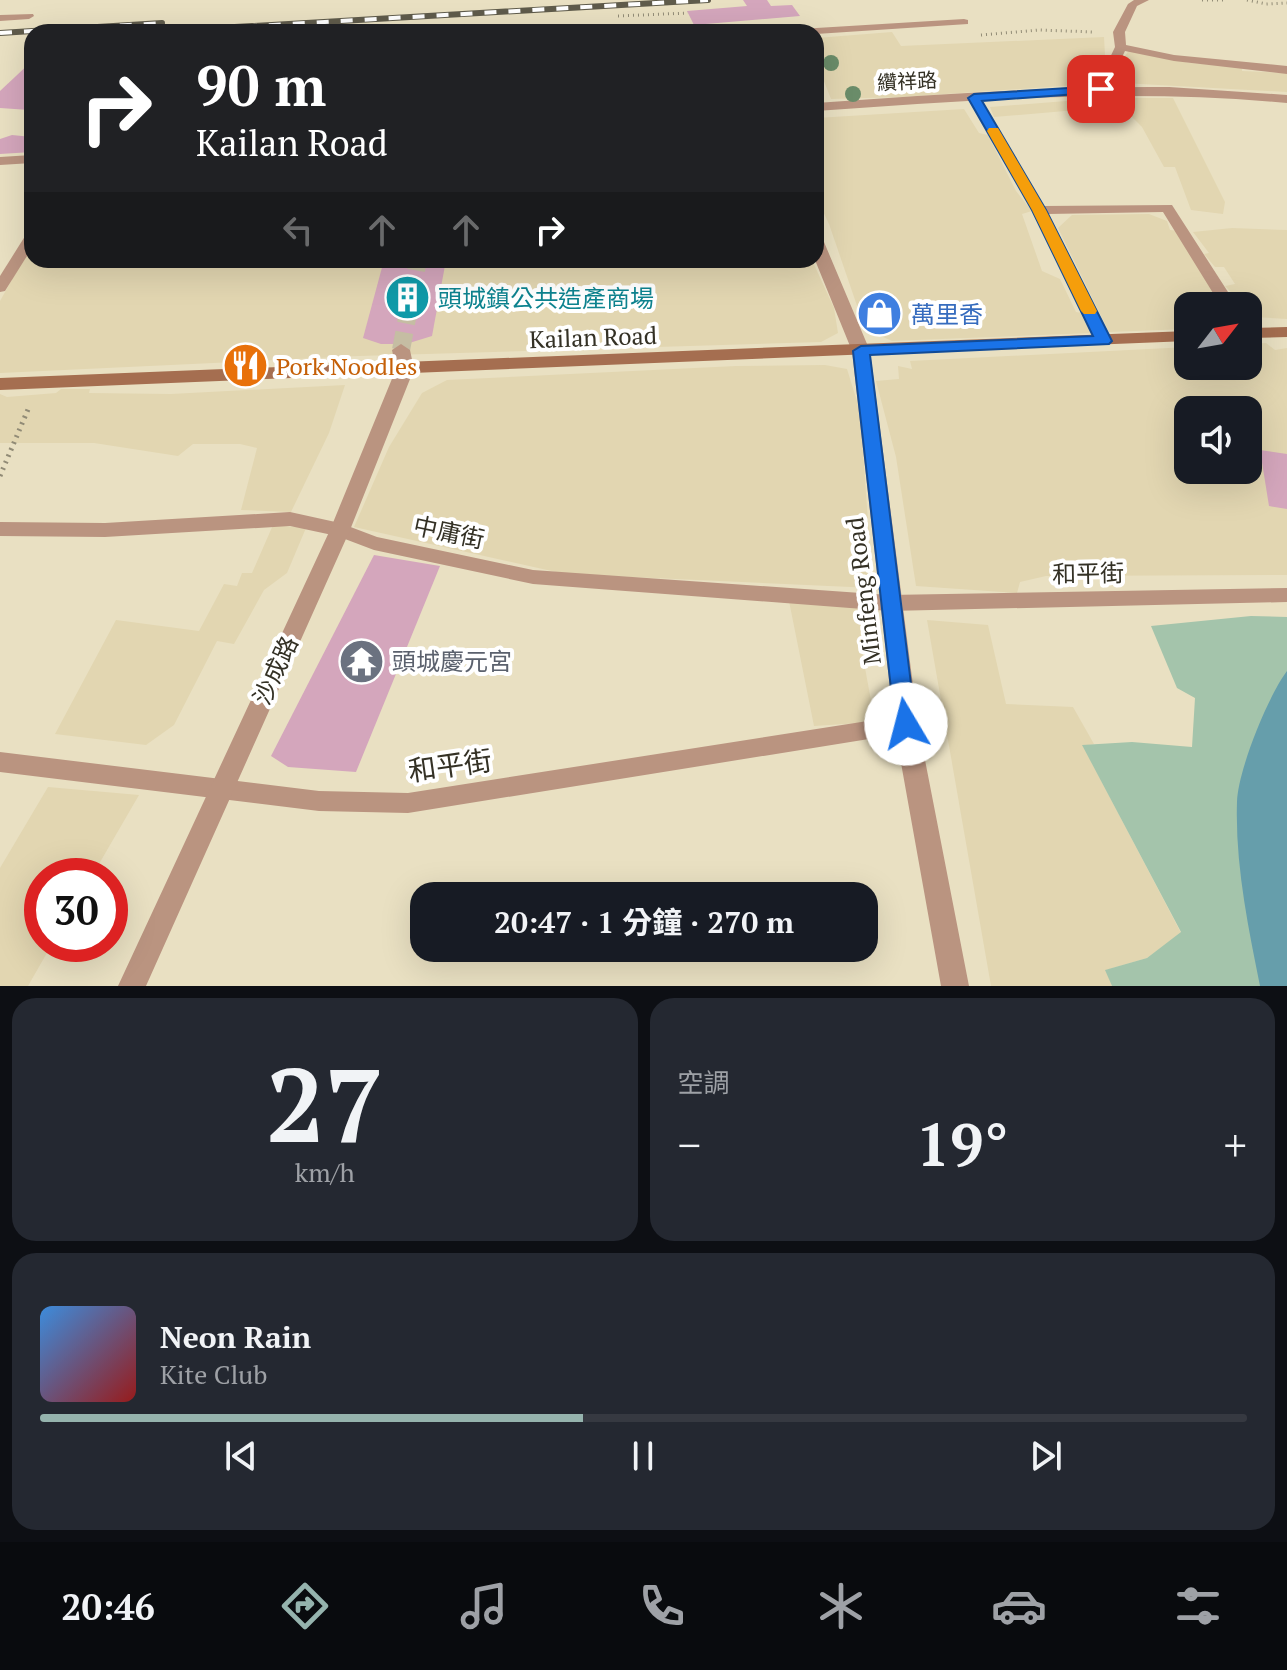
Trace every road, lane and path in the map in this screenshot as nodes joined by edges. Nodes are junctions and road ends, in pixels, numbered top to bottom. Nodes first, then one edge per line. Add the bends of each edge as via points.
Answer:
1 (1144, 0) edge
2 (1202, 0) edge
3 (1224, 0) edge
4 (1247, 0) edge
5 (1287, 3) edge
6 (688, 13) dead end
7 (29, 16) dead end
8 (618, 16) dead end
9 (0, 18) edge
10 (964, 22) dead end
11 (824, 31) edge
12 (1119, 32) junction
13 (968, 37) dead end
14 (1121, 47) junction
15 (1287, 70) edge
16 (1101, 89) junction
17 (974, 98) junction
18 (1287, 99) edge
19 (824, 107) edge
20 (24, 160) edge
21 (0, 161) edge
22 (1039, 210) junction
23 (24, 249) edge
24 (824, 261) edge
25 (0, 288) edge
26 (1220, 292) edge
27 (1287, 332) edge
28 (1262, 333) edge
29 (1174, 337) edge
30 (1104, 341) junction
31 (861, 351) junction
32 (403, 360) junction
33 (39, 383) junction
34 (0, 384) edge
35 (0, 476) edge
36 (0, 529) edge
37 (340, 530) junction
38 (1287, 595) edge
39 (889, 603) junction
40 (906, 724) junction
41 (0, 762) edge
42 (221, 790) junction
43 (132, 986) edge
44 (955, 986) edge

1 - 12 lane via 1133,4
2 - 3 path
4 - 5 path
6 - 8 path
7 - 9 lane
10 - 11 lane
12 - 13 path via 1039,30
12 - 14 lane
14 - 15 lane
14 - 16 lane
16 - 17 street, 纘祥路
16 - 18 street, 纘祥路
17 - 19 street, 纘祥路
17 - 22 lane
20 - 21 street
22 - 26 lane via 1167,208
22 - 30 lane
23 - 25 lane
24 - 31 street, Minfeng Road
27 - 28 street
29 - 30 street, Kailan Road
30 - 31 street, Kailan Road
31 - 32 street, Kailan Road
31 - 39 street, Minfeng Road
32 - 33 street, Kailan Road
32 - 37 street, 沙成路
33 - 34 street, Kailan Road
33 - 35 path
36 - 37 lane, 中庸街 via 105,530 290,519
37 - 39 lane, 中庸街 via 374,543 533,577
37 - 42 street, 沙成路
38 - 39 lane, 和平街
39 - 40 street, Minfeng Road
40 - 42 lane, 和平街 via 408,803 319,801
40 - 44 street, Minfeng Road
41 - 42 lane, 和平街
42 - 43 street, 沙成路

